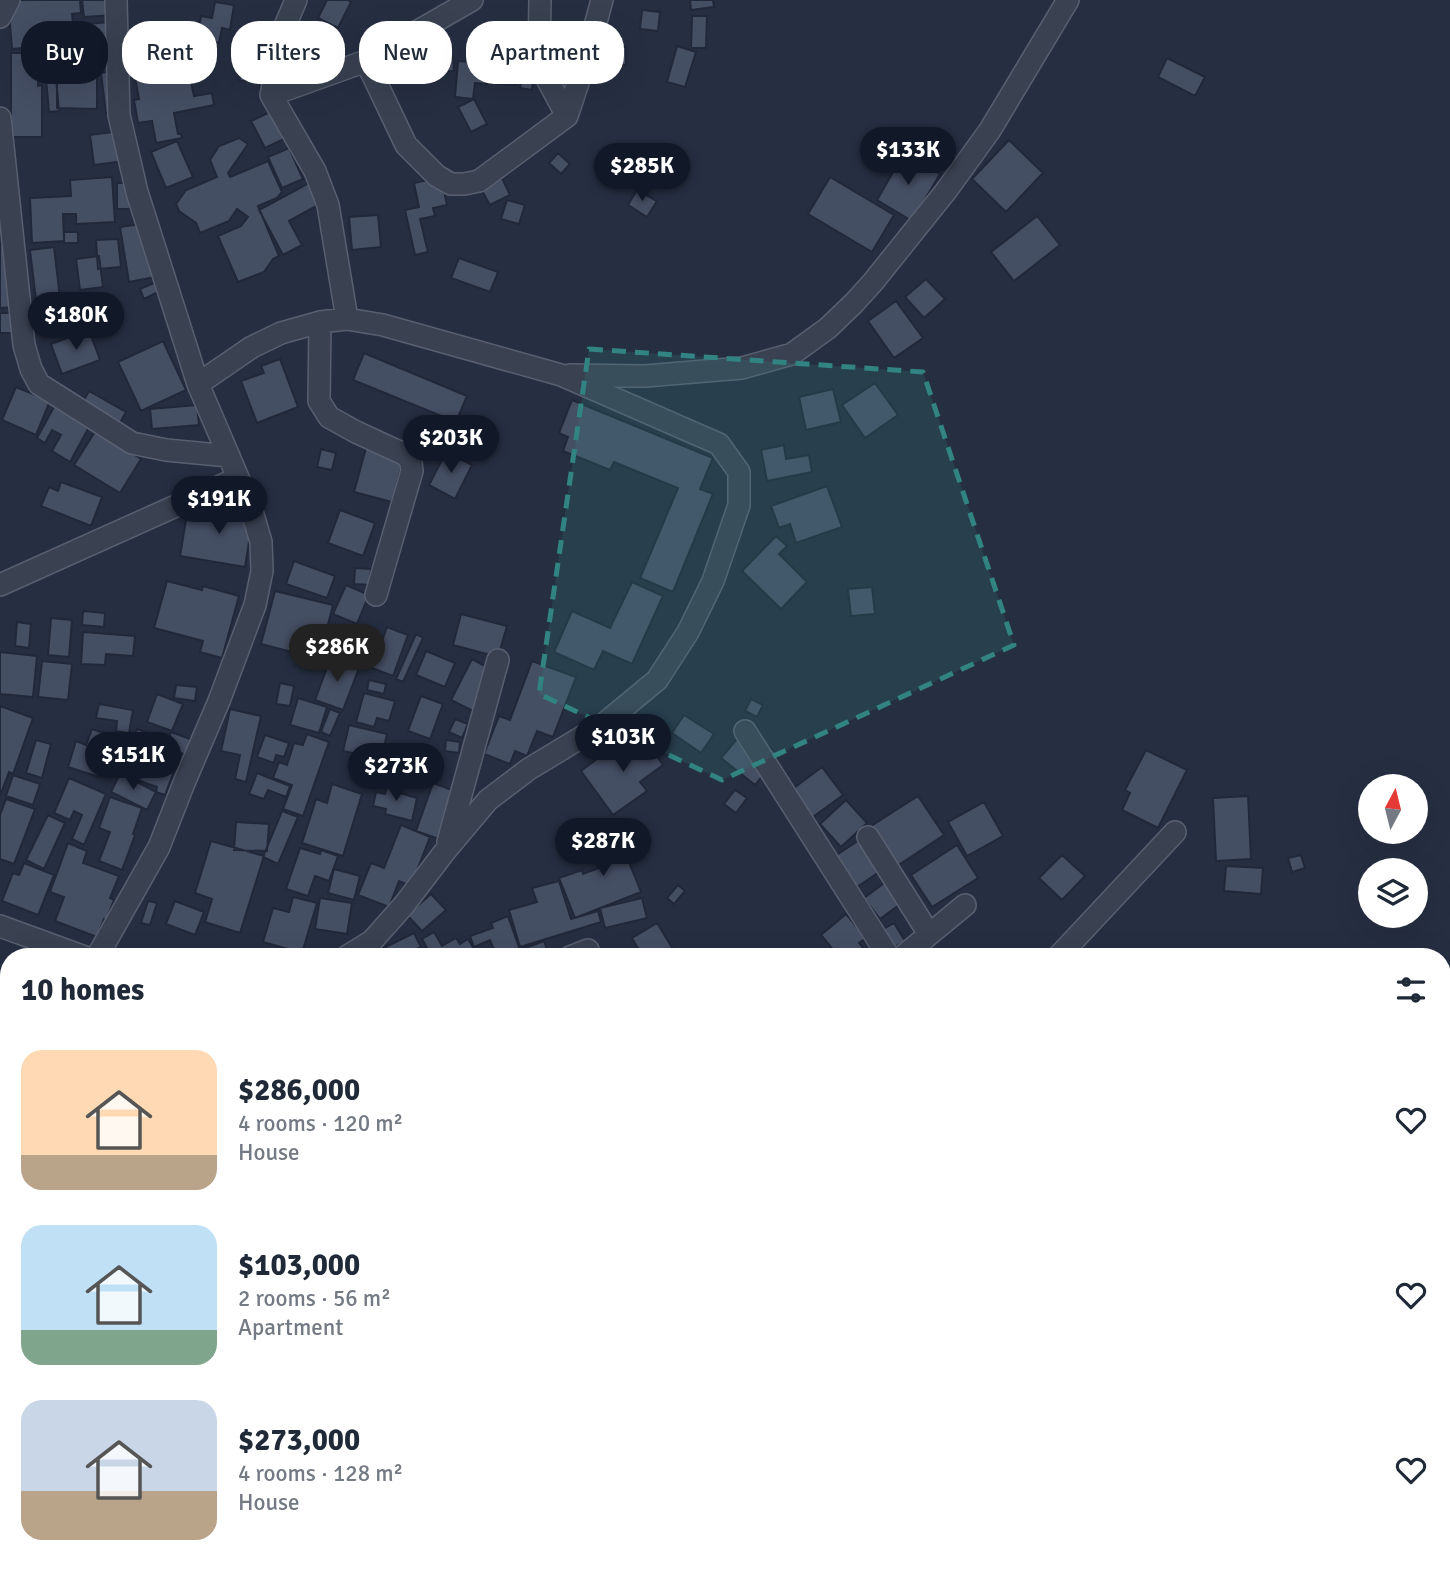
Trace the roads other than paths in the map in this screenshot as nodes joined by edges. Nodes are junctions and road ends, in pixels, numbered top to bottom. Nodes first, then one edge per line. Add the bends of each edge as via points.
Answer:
1 (9, 0) edge
2 (116, 0) edge
3 (296, 0) edge
4 (472, 0) edge
5 (540, 0) edge
6 (602, 0) edge
7 (1068, 0) edge
8 (0, 17) edge
9 (436, 21) edge
10 (359, 64) edge
11 (377, 84) edge
12 (271, 95) junction
13 (567, 116) junction
14 (0, 118) edge
15 (347, 319) junction
16 (320, 322) junction
17 (561, 375) junction
18 (198, 384) junction
19 (229, 456) junction
20 (238, 478) junction
21 (0, 585) edge
22 (376, 595) dead end
23 (498, 660) dead end
24 (745, 731) dead end
25 (1175, 832) dead end
26 (868, 838) dead end
27 (446, 850) junction
28 (965, 905) dead end
29 (0, 926) edge
30 (929, 934) junction
31 (60, 948) edge
32 (102, 948) edge
33 (361, 948) edge
34 (883, 948) edge
35 (913, 948) edge
36 (1066, 948) edge

1 - 8 street
2 - 18 street via 119,115 137,192
3 - 12 street via 285,26
4 - 9 street
5 - 13 street via 539,54
6 - 13 street
7 - 17 street via 990,130 946,191 873,282 828,328 792,354 742,368 645,376
10 - 12 street
11 - 13 street via 406,145 437,176 452,184 479,181
12 - 15 street via 315,171 328,205
14 - 19 street via 23,345 39,384 132,443
15 - 16 street
15 - 17 street
16 - 18 street via 252,347
16 - 22 street via 318,401 329,417 406,455 411,462
17 - 27 street via 719,444 739,472 739,505 713,582 657,680 605,723 488,800
18 - 19 street
19 - 20 street
20 - 21 street
20 - 32 street via 261,542 262,571 255,605 159,846
23 - 27 street
24 - 34 street
25 - 36 street
26 - 30 street
27 - 33 street via 404,905
28 - 30 street
29 - 31 street
30 - 35 street

